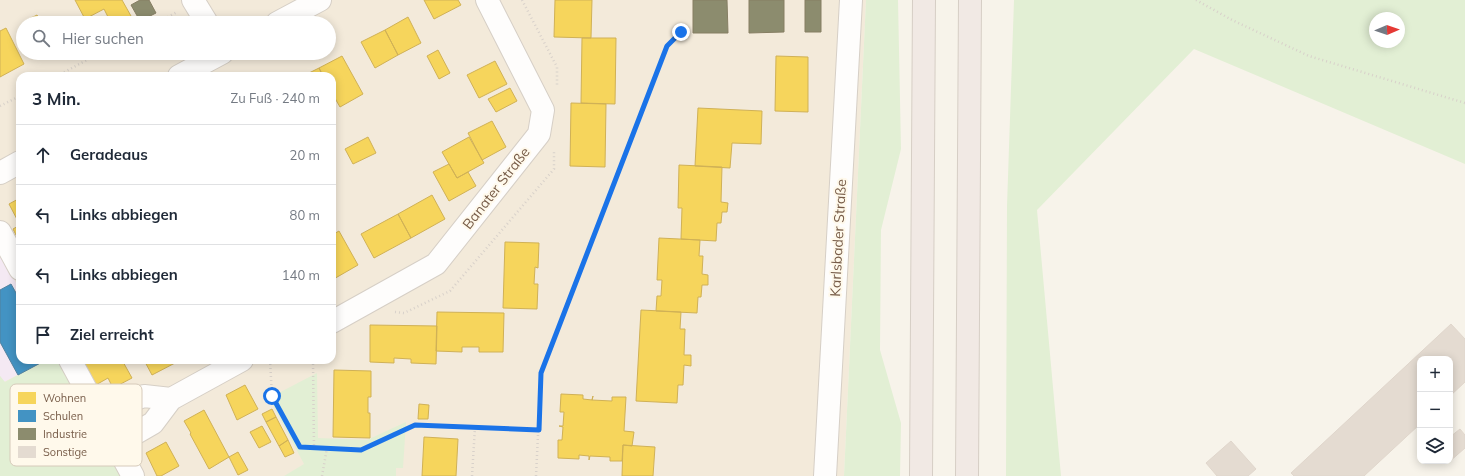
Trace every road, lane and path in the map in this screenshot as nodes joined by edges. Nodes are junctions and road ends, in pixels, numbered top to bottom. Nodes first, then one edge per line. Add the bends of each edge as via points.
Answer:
1 (193, 0) edge
2 (320, 0) edge
3 (487, 0) edge
4 (851, 0) edge
5 (924, 0) edge
6 (970, 0) edge
7 (1196, 0) edge
8 (203, 16) edge
9 (291, 16) edge
10 (681, 32) dead end
11 (87, 60) edge
12 (209, 60) edge
13 (64, 72) edge
14 (186, 72) edge
15 (16, 98) edge
16 (1465, 103) edge
17 (0, 106) edge
18 (16, 164) edge
19 (0, 173) edge
20 (0, 232) edge
21 (16, 262) edge
22 (336, 320) edge
23 (72, 364) edge
24 (235, 364) edge
25 (270, 364) edge
26 (314, 364) edge
27 (83, 384) edge
28 (142, 397) edge
29 (171, 399) junction
30 (475, 427) junction
31 (142, 429) edge
32 (539, 430) junction
33 (314, 447) junction
34 (327, 448) junction
35 (127, 466) edge
36 (133, 476) edge
37 (322, 476) edge
38 (472, 476) edge
39 (536, 476) edge
40 (825, 476) edge
41 (921, 476) edge
42 (967, 476) edge

1 - 8 street
2 - 9 street
3 - 22 street, Banater Straße via 543,110 539,134 436,264
4 - 40 street, Karlsbader Straße
5 - 41 highway
6 - 42 highway
7 - 16 path via 1309,56
10 - 32 path via 667,46 541,373
11 - 13 path
12 - 14 street
15 - 17 path
18 - 19 street
20 - 21 street
23 - 27 street
24 - 29 street
25 - 33 path via 272,396 300,447
26 - 33 path
28 - 29 street
29 - 31 street via 153,423
30 - 32 path
30 - 34 path via 415,425 361,450
30 - 38 path
32 - 39 path
33 - 34 path
34 - 37 path
35 - 36 street

